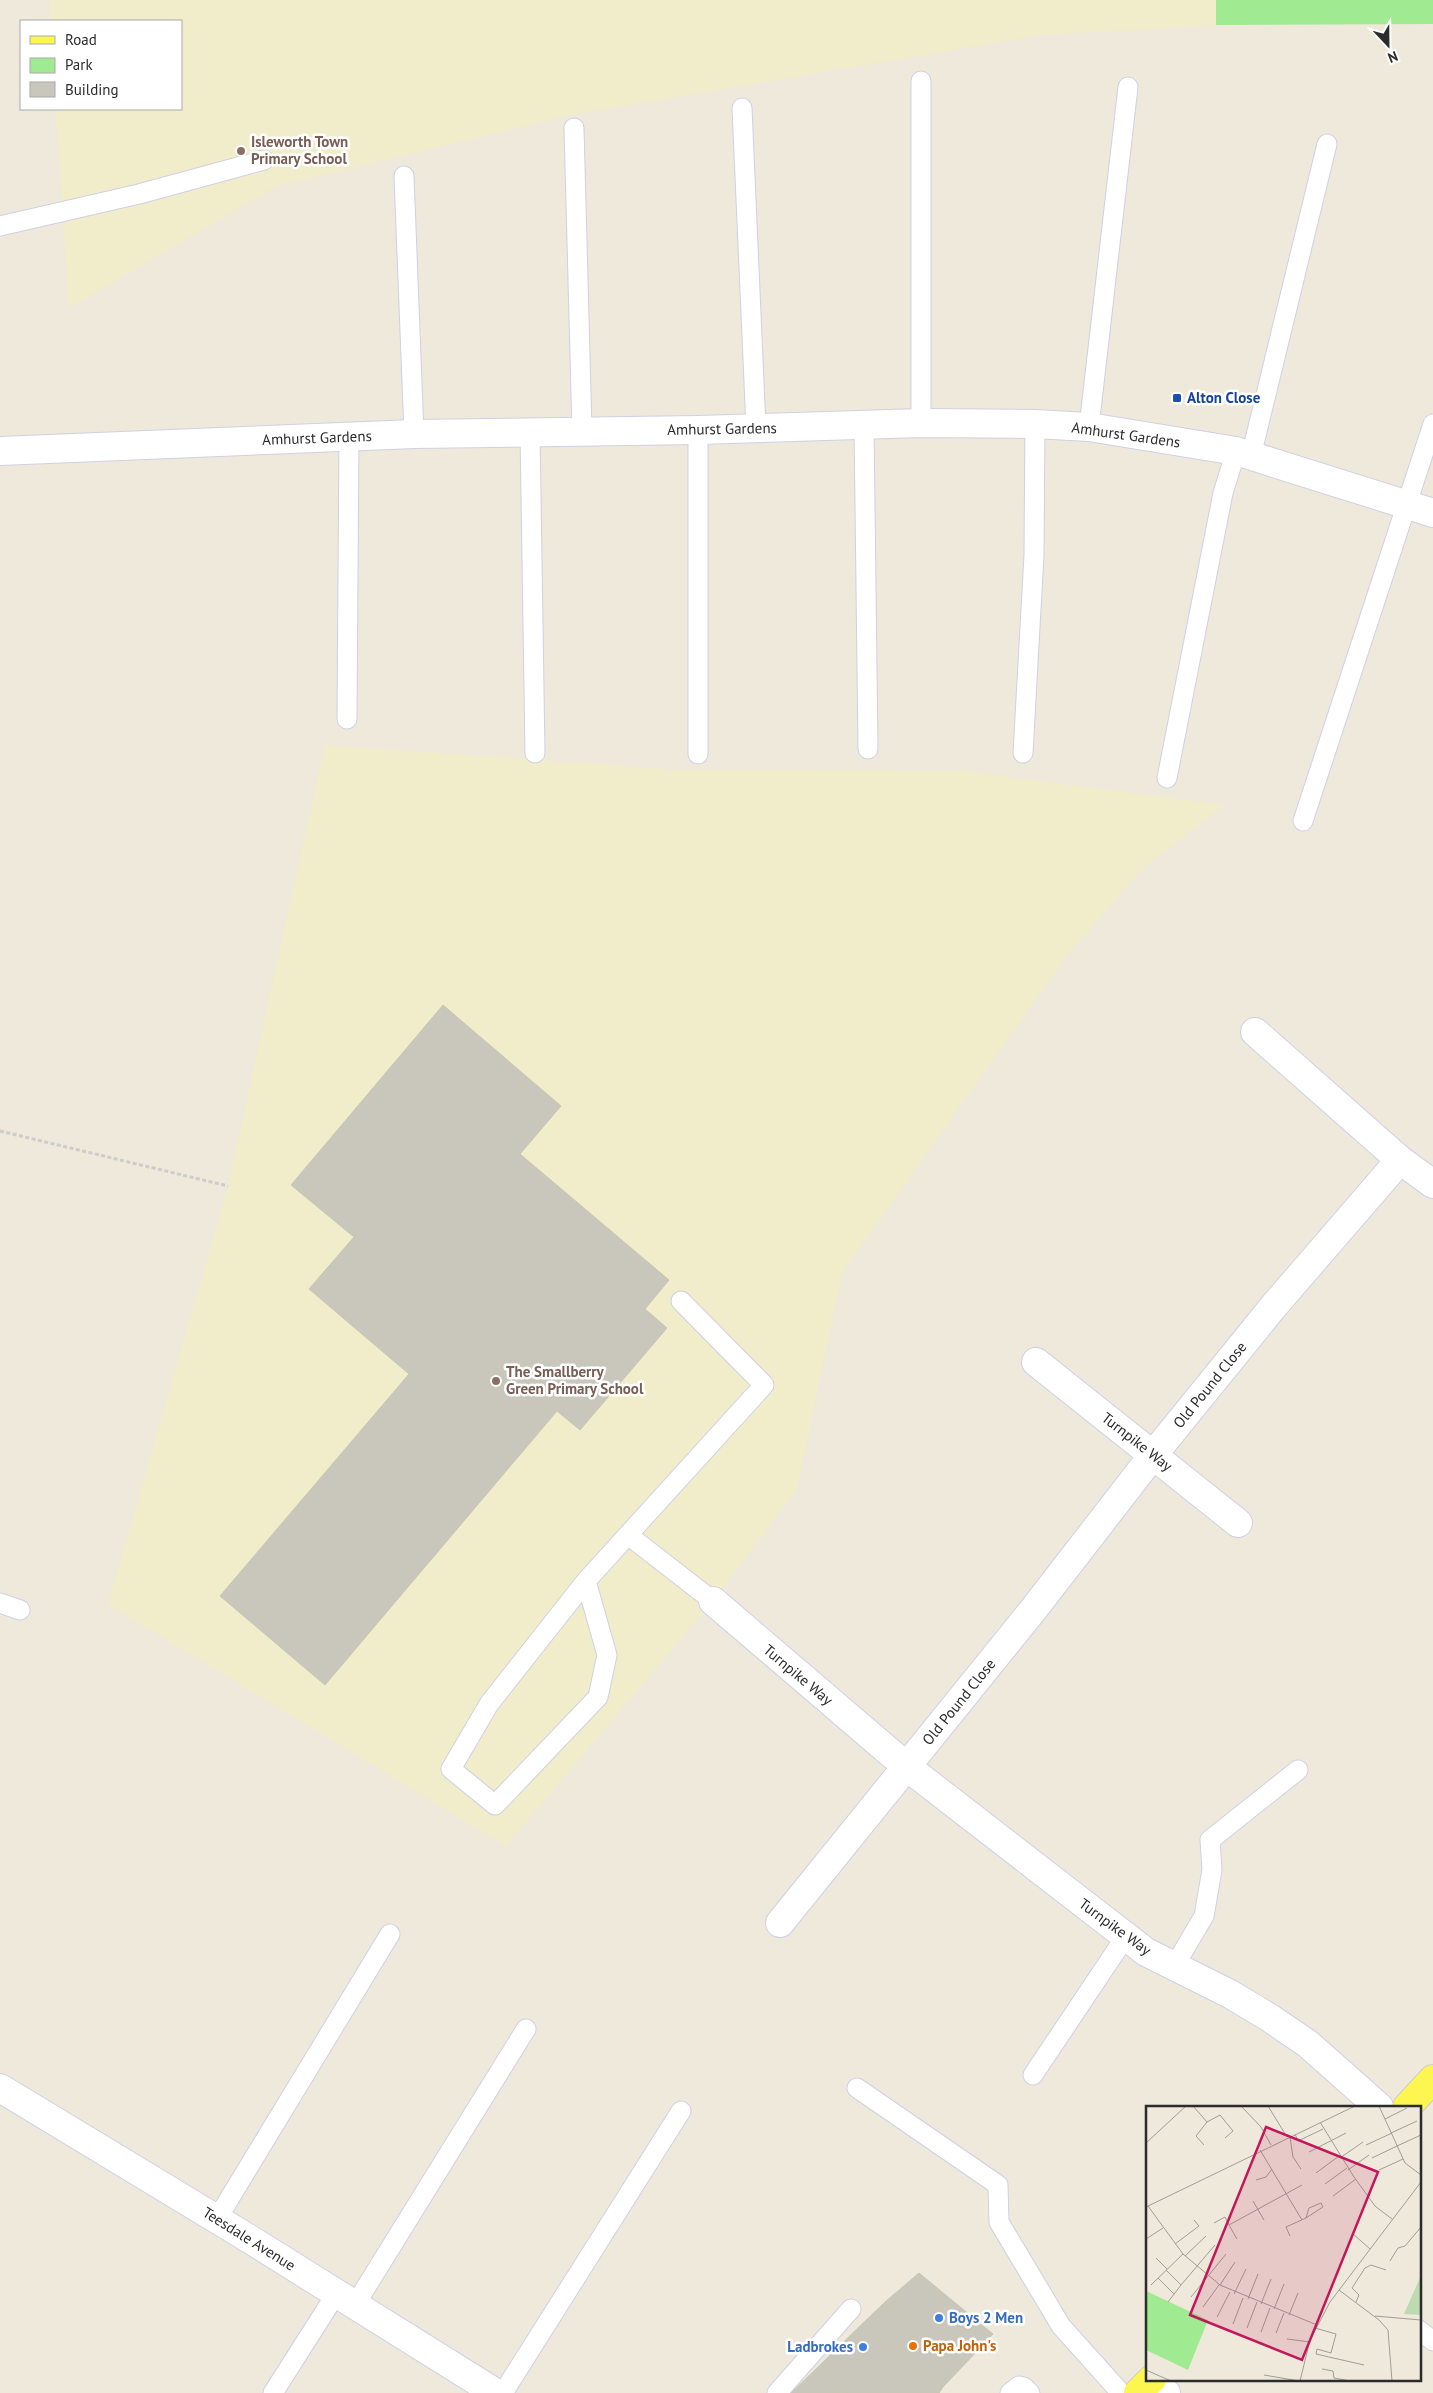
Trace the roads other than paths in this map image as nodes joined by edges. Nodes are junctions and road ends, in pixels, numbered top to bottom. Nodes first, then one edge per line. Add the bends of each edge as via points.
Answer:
1 (921, 81) dead end
2 (1128, 87) dead end
3 (742, 108) dead end
4 (574, 128) dead end
5 (1327, 144) dead end
6 (264, 160) dead end
7 (404, 176) dead end
8 (0, 226) edge
9 (921, 423) junction
10 (1036, 424) junction
11 (1433, 424) edge
12 (864, 425) junction
13 (1089, 427) junction
14 (756, 428) junction
15 (698, 430) junction
16 (530, 431) junction
17 (582, 431) junction
18 (414, 434) junction
19 (348, 436) junction
20 (0, 451) edge
21 (1243, 453) junction
22 (1408, 505) junction
23 (1433, 513) edge
24 (347, 719) dead end
25 (868, 749) dead end
26 (535, 753) dead end
27 (1023, 753) dead end
28 (698, 754) dead end
29 (1167, 778) dead end
30 (1303, 821) dead end
31 (1255, 1032) dead end
32 (1400, 1160) junction
33 (1433, 1184) edge
34 (681, 1301) dead end
35 (1036, 1362) dead end
36 (1153, 1455) junction
37 (1238, 1523) dead end
38 (628, 1535) junction
39 (586, 1581) junction
40 (713, 1602) joint
41 (0, 1603) edge
42 (20, 1610) dead end
43 (907, 1767) junction
44 (1298, 1770) dead end
45 (780, 1923) dead end
46 (390, 1934) dead end
47 (1126, 1936) junction
48 (1175, 1965) junction
49 (526, 2029) dead end
50 (1032, 2075) dead end
51 (1433, 2079) edge
52 (0, 2088) edge
53 (857, 2088) dead end
54 (1378, 2106) edge
55 (1408, 2106) edge
56 (681, 2112) dead end
57 (217, 2220) junction
58 (346, 2299) junction
59 (851, 2309) dead end
60 (1420, 2331) edge
61 (1433, 2341) edge
62 (479, 2388) edge
63 (273, 2393) edge
64 (503, 2393) edge
65 (777, 2393) edge
66 (1010, 2393) edge
67 (1030, 2393) edge
68 (1121, 2393) edge

1 - 9 lane
2 - 13 lane
3 - 14 lane
4 - 17 lane
5 - 21 lane
6 - 8 lane via 139,194
7 - 18 lane
9 - 10 street, Amhurst Gardens
9 - 12 street, Amhurst Gardens
10 - 13 street, Amhurst Gardens
10 - 27 lane via 1034,555
11 - 22 lane
12 - 14 street, Amhurst Gardens
12 - 25 lane
13 - 21 street, Amhurst Gardens
14 - 15 street, Amhurst Gardens
15 - 17 street, Amhurst Gardens
15 - 28 lane
16 - 17 street, Amhurst Gardens
16 - 18 street, Amhurst Gardens
16 - 26 lane
18 - 19 street, Amhurst Gardens
19 - 20 street, Amhurst Gardens
19 - 24 lane
21 - 22 street, Amhurst Gardens
21 - 29 lane via 1223,493
22 - 23 street, Amhurst Gardens
22 - 30 lane
31 - 32 street
32 - 33 street
32 - 36 street, Old Pound Close via 1273,1307
34 - 38 lane via 764,1385
35 - 36 street, Turnpike Way
36 - 37 street, Turnpike Way
36 - 43 street, Old Pound Close
38 - 39 lane
38 - 40 lane
39 - 39 lane via 606,1655 598,1697 494,1805 451,1770 489,1704
40 - 43 street, Turnpike Way
41 - 42 lane
43 - 45 street
43 - 47 street, Turnpike Way
44 - 48 lane via 1210,1840 1212,1870 1204,1916
46 - 57 lane
47 - 48 street, Turnpike Way via 1146,1952
47 - 50 lane
48 - 54 street, Turnpike Way via 1230,1994 1308,2044
49 - 58 lane
51 - 55 main road
52 - 57 street, Teesdale Avenue
53 - 68 lane via 998,2185 999,2222 1061,2326
56 - 64 lane
57 - 58 street, Teesdale Avenue
58 - 62 street, Teesdale Avenue
58 - 63 lane
59 - 65 lane
60 - 61 lane
66 - 67 lane via 1019,2386

